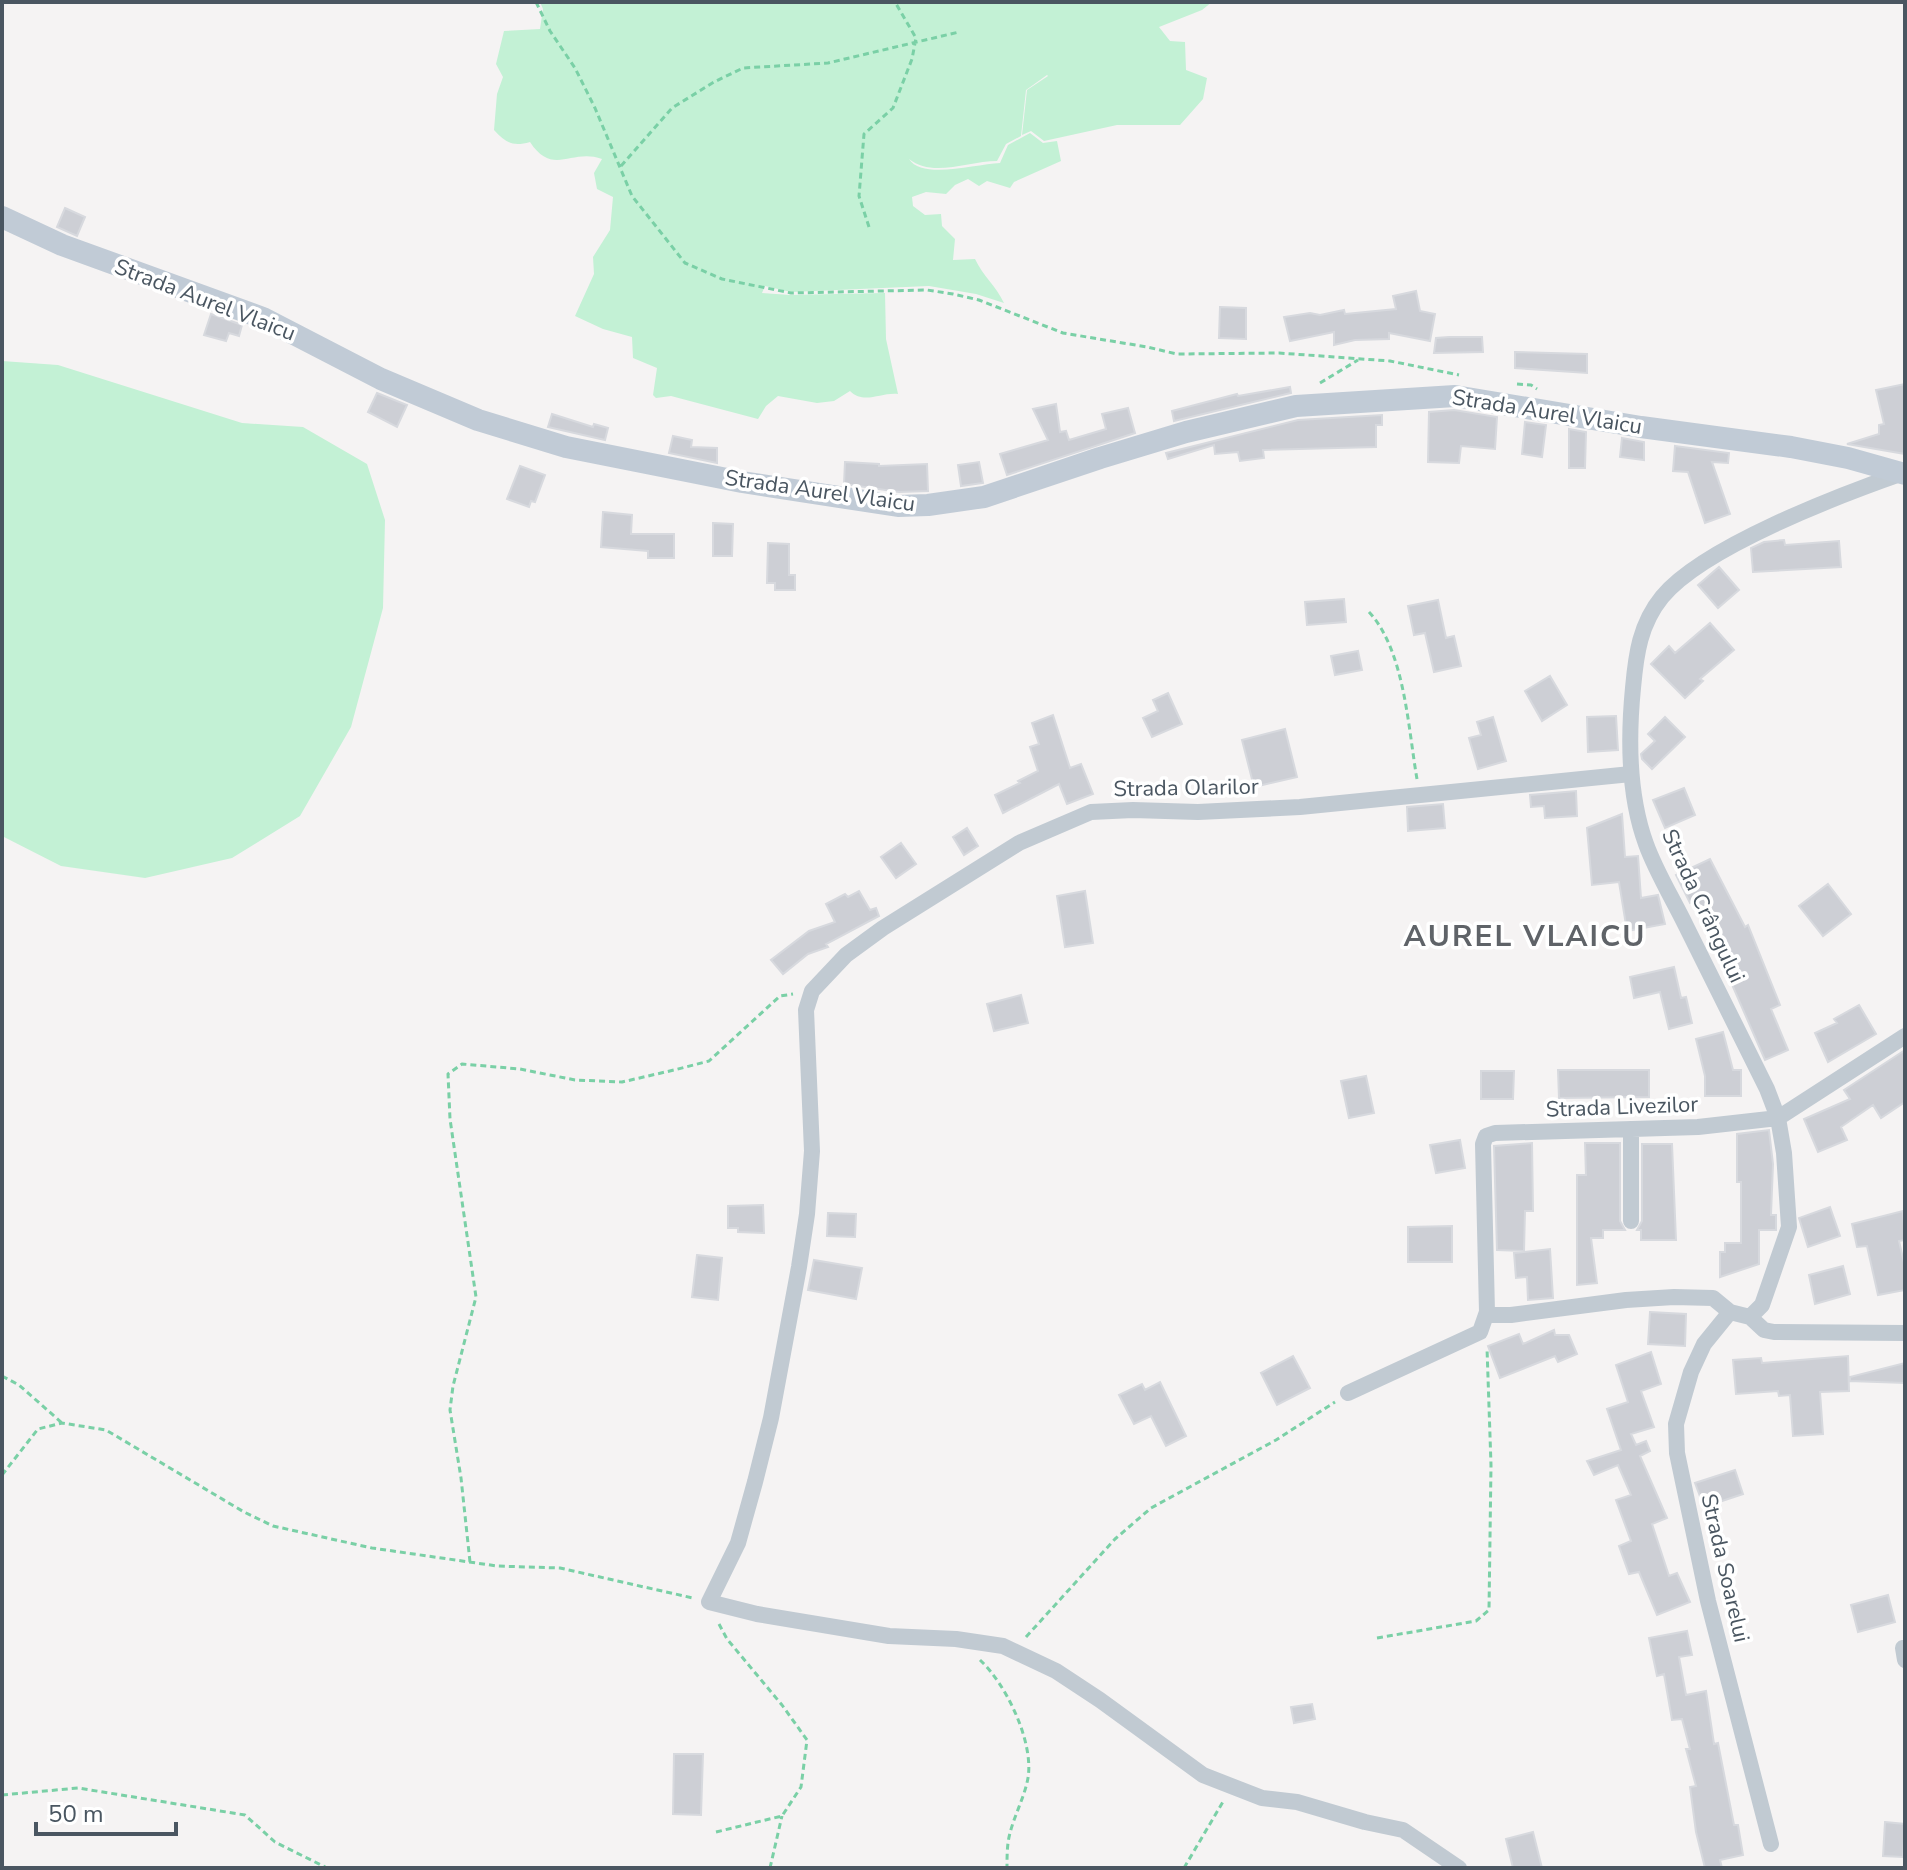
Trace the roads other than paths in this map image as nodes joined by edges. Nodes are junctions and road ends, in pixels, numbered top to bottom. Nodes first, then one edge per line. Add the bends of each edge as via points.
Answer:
1 (2, 217) edge
2 (1904, 474) edge
3 (1631, 774) junction
4 (1905, 1036) edge
5 (1778, 1118) junction
6 (1631, 1129) junction
7 (1631, 1221) dead end
8 (1486, 1309) junction
9 (1730, 1312) junction
10 (1750, 1317) junction
11 (1905, 1333) edge
12 (1348, 1393) road end
13 (1771, 1844) dead end
14 (1459, 1868) edge

1 - 2 street, Strada Aurel Vlaicu via 118,267 263,318 381,379 478,420 566,447 898,506 984,497 1186,432 1296,406 1427,396 1791,447
2 - 3 street, Strada Crângului via 1857,489 1737,544 1701,564 1662,596 1644,623 1638,648
3 - 5 street, Strada Crângului via 1646,844
3 - 14 street, Strada Olarilor via 1230,811 1091,812 1019,843 846,955 812,991 806,1010 812,1151 807,1214 771,1418 738,1543 709,1602 889,1636 1003,1646 1056,1671 1203,1775 1262,1798 1403,1830
4 - 5 street, Strada Livezilor
5 - 6 street, Strada Livezilor
5 - 10 street, Strada Crângului via 1789,1227 1762,1305
6 - 7 street
6 - 8 street, Strada Livezilor via 1486,1136
8 - 9 street via 1492,1315 1511,1315 1674,1297 1713,1298
8 - 12 street via 1480,1332
9 - 10 street
9 - 13 street, Strada Soarelui via 1704,1344 1691,1372 1676,1424 1677,1453 1708,1601
10 - 11 street via 1774,1332

